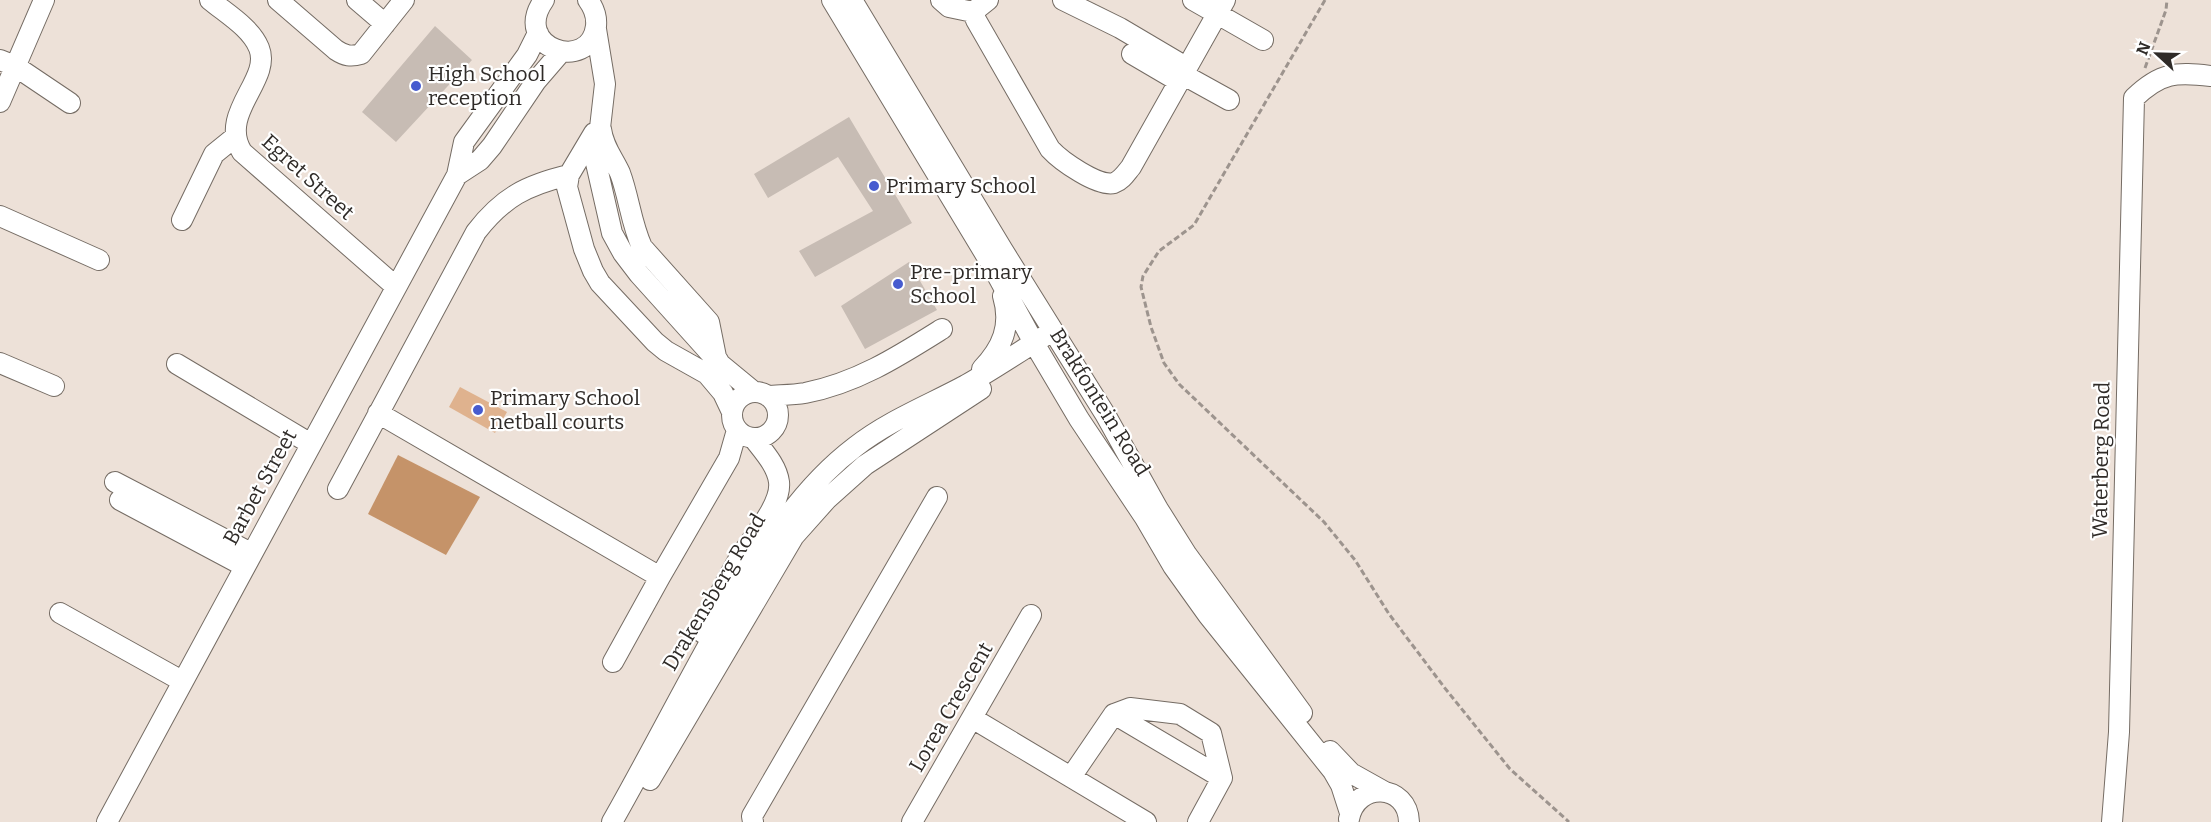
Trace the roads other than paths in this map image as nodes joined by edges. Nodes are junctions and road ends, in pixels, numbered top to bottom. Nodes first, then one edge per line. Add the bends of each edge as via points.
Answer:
1 (44, 0) edge
2 (210, 0) edge
3 (278, 0) edge
4 (357, 0) edge
5 (404, 0) edge
6 (526, 0) edge
7 (832, 0) edge
8 (852, 0) edge
9 (941, 0) edge
10 (1063, 0) edge
11 (1193, 0) edge
12 (590, 1) edge
13 (981, 6) edge
14 (1221, 7) edge
15 (539, 17) edge
16 (385, 24) junction
17 (596, 29) junction
18 (1263, 40) dead end
19 (566, 52) junction
20 (1132, 54) dead end
21 (8, 63) edge
22 (1182, 74) junction
23 (2211, 76) edge
24 (604, 84) junction
25 (1229, 100) dead end
26 (0, 102) edge
27 (70, 104) dead end
28 (600, 117) junction
29 (235, 137) junction
30 (457, 175) junction
31 (569, 175) junction
32 (0, 216) edge
33 (182, 220) dead end
34 (99, 260) dead end
35 (990, 262) junction
36 (395, 286) junction
37 (942, 328) dead end
38 (1057, 336) junction
39 (1037, 348) junction
40 (0, 363) edge
41 (177, 364) dead end
42 (967, 384) junction
43 (54, 386) dead end
44 (806, 393) junction
45 (761, 394) junction
46 (378, 413) junction
47 (778, 415) junction
48 (743, 430) junction
49 (311, 444) junction
50 (338, 489) dead end
51 (118, 491) dead end
52 (938, 497) dead end
53 (248, 559) junction
54 (660, 577) junction
55 (1196, 582) junction
56 (60, 613) dead end
57 (1031, 615) dead end
58 (614, 662) dead end
59 (182, 681) junction
60 (680, 694) junction
61 (1114, 714) junction
62 (972, 718) junction
63 (1071, 777) junction
64 (1222, 778) junction
65 (1385, 792) junction
66 (1349, 817) edge
67 (106, 822) edge
68 (612, 822) edge
69 (627, 822) edge
70 (753, 822) edge
71 (912, 822) edge
72 (1146, 822) edge
73 (1198, 822) edge
74 (1409, 822) edge
75 (2112, 822) edge

1 - 21 street
2 - 29 street, Egret Street via 254,39 260,50 261,63 237,120
3 - 16 street via 343,55 361,54
4 - 16 street
5 - 16 street
6 - 15 street
7 - 35 street, Brakfontein Road
8 - 38 street, Brakfontein Road
9 - 13 street via 949,7
10 - 22 street via 1120,28
11 - 14 street
12 - 17 street
13 - 22 street via 980,29 1050,148 1102,183 1121,180 1131,167
14 - 18 street
14 - 22 street
15 - 19 street via 547,45
15 - 30 street, Barbet Street via 527,55 464,142
17 - 19 street, Barbet Street via 587,44
17 - 24 street
19 - 24 street via 583,60
19 - 30 street, Barbet Street via 536,81 480,160
20 - 22 street
21 - 26 street
21 - 27 street
22 - 25 street
23 - 75 street, Waterberg Road via 2179,73 2159,78 2134,98 2119,732
24 - 28 street
28 - 31 street
28 - 45 street via 602,139 619,171 642,247 709,322 720,364
29 - 33 street via 214,154
29 - 36 street, Egret Street via 242,152
30 - 36 street, Barbet Street
31 - 46 street via 515,194 487,218
31 - 48 street via 567,187 578,228 600,283 655,342 707,374 723,393
32 - 34 street
35 - 39 street, Brakfontein Road
35 - 42 street via 1005,303 1004,336 996,354
36 - 49 street, Barbet Street
37 - 44 street via 866,374
38 - 39 street, Drakensberg Road
38 - 55 street, Brakfontein Road via 1105,414
39 - 42 street, Drakensberg Road
39 - 55 street, Brakfontein Road via 1079,419
39 - 69 street, Drakensberg Road via 865,465 801,529
40 - 43 street
41 - 49 street
42 - 60 street, Drakensberg Road via 856,446 821,477 759,556
44 - 45 street
44 - 47 street
45 - 47 street via 777,408
45 - 48 street via 740,398
46 - 50 street
46 - 54 street
47 - 48 street via 768,434
48 - 54 street
48 - 60 street via 771,460 779,489 776,501 738,560 706,623
49 - 53 street, Barbet Street
51 - 53 street
52 - 70 street via 752,816
53 - 59 street, Barbet Street
54 - 58 street
55 - 65 street, Brakfontein Road via 1337,761 1350,773
55 - 66 street, Brakfontein Road via 1208,615 1333,771
56 - 59 street
57 - 62 street, Lorea Crescent
59 - 67 street, Barbet Street
60 - 68 street, Drakensberg Road
61 - 63 street
61 - 64 street
61 - 64 street via 1130,708 1180,714 1211,733
62 - 63 street
62 - 71 street, Lorea Crescent
63 - 72 street
64 - 73 street
65 - 66 street via 1376,791 1360,798
65 - 74 street, Brakfontein Road via 1401,801

